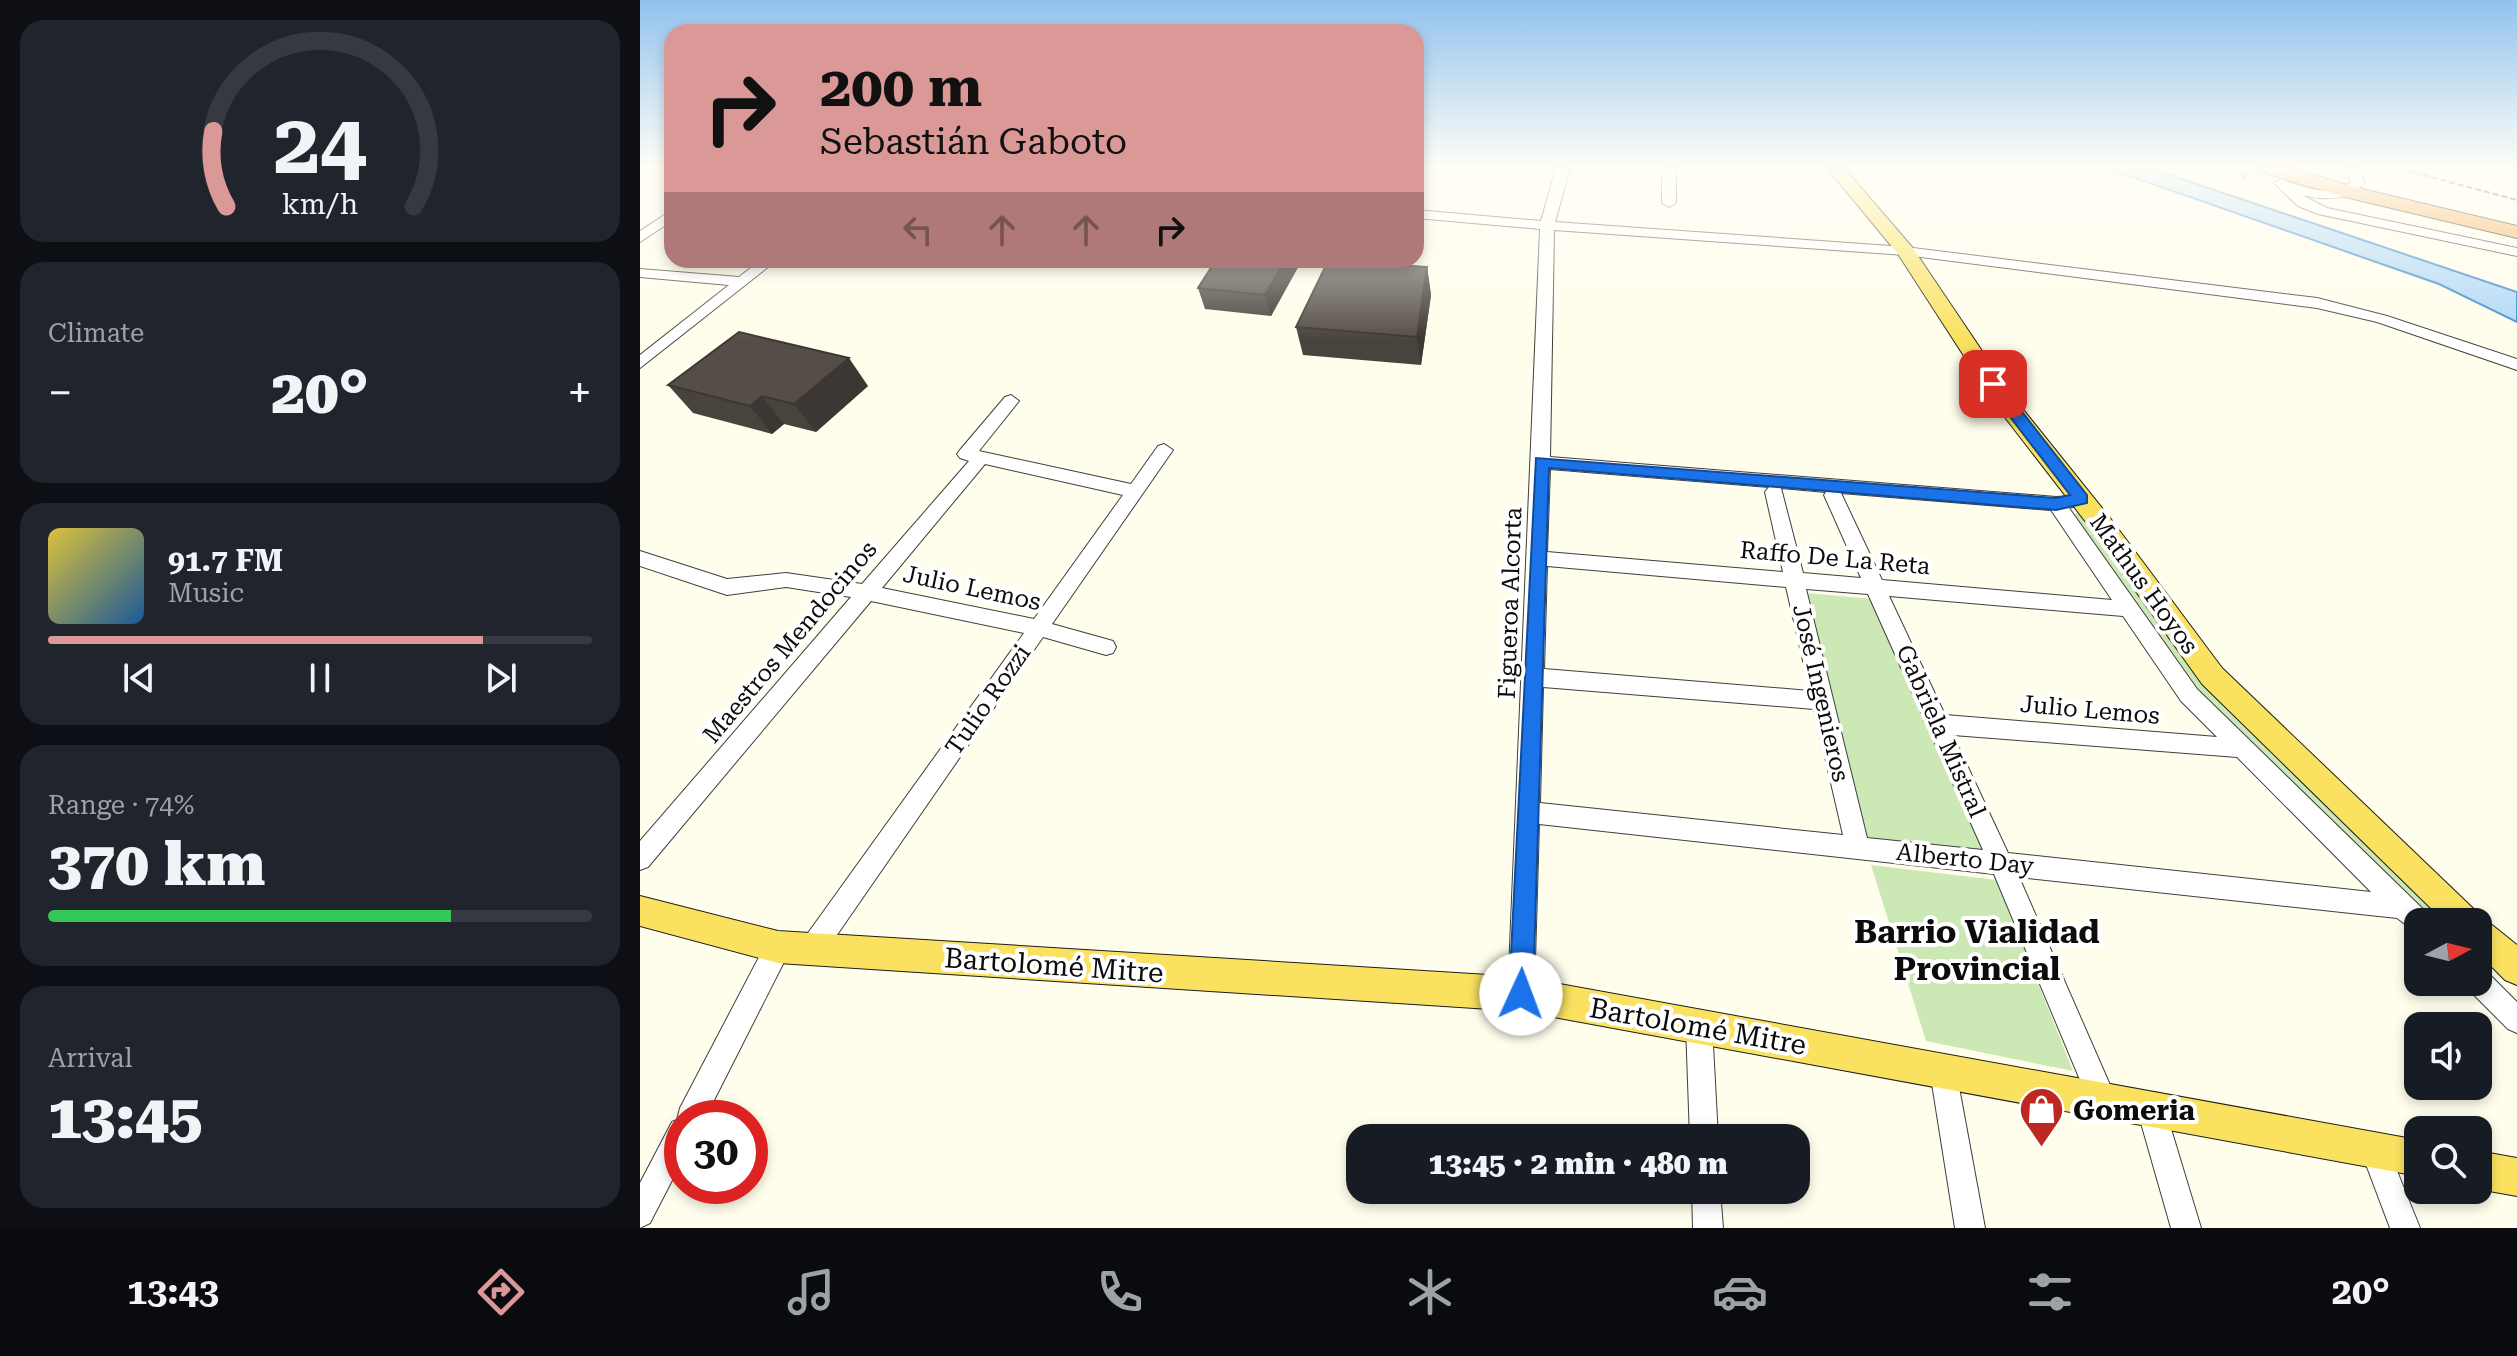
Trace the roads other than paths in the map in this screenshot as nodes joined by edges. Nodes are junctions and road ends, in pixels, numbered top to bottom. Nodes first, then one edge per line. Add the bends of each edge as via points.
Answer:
1 (657, 225) edge
2 (1539, 225) edge
3 (1883, 225) edge
4 (2391, 225) edge
5 (2494, 225) edge
6 (1547, 226) junction
7 (2517, 232) edge
8 (640, 238) edge
9 (1905, 251) junction
10 (2517, 252) edge
11 (759, 268) edge
12 (640, 273) edge
13 (741, 282) junction
14 (640, 363) edge
15 (2517, 365) edge
16 (1011, 401) dead end
17 (1164, 450) dead end
18 (981, 458) junction
19 (1541, 462) junction
20 (1135, 491) junction
21 (1774, 492) dead end
22 (1833, 495) dead end
23 (2081, 499) junction
24 (2056, 504) junction
25 (640, 558) edge
26 (1537, 558) junction
27 (1795, 581) junction
28 (1877, 588) junction
29 (866, 592) junction
30 (2129, 609) junction
31 (1038, 628) junction
32 (1106, 647) dead end
33 (1533, 677) junction
34 (1822, 701) junction
35 (1936, 724) junction
36 (2240, 748) junction
37 (1528, 812) junction
38 (1857, 847) junction
39 (640, 859) edge
40 (2001, 863) junction
41 (2404, 908) edge
42 (2453, 908) edge
43 (640, 911) edge
44 (2404, 913) edge
45 (2492, 944) edge
46 (778, 947) junction
47 (812, 949) junction
48 (2517, 968) edge
49 (1521, 994) junction
50 (2492, 995) edge
51 (2517, 1020) edge
52 (1699, 1026) junction
53 (1943, 1071) junction
54 (699, 1100) edge
55 (2103, 1101) junction
56 (2151, 1109) junction
57 (1703, 1124) edge
58 (2375, 1151) junction
59 (2404, 1156) edge
60 (664, 1167) edge
61 (2492, 1173) edge
62 (2517, 1177) edge
63 (1707, 1204) edge
64 (640, 1213) edge
65 (1708, 1228) edge
66 (1970, 1228) edge
67 (2186, 1228) edge
68 (2405, 1228) edge

1 - 8 street
2 - 6 street
3 - 9 main road, Mathus Hoyos
4 - 10 street
5 - 7 highway
6 - 9 street
6 - 19 street, Figueroa Alcorta
9 - 15 street via 2317,303
9 - 23 main road, Mathus Hoyos via 2005,402
11 - 13 street
12 - 13 street
13 - 14 street
16 - 18 street via 966,454
17 - 20 street, Tulio Rozzi
18 - 20 street
18 - 29 street, Maestros Mendocinos
19 - 24 street
19 - 26 street, Figueroa Alcorta
20 - 31 street, Tulio Rozzi
21 - 27 street, José Ingenieros
22 - 28 street, Gabriela Mistral
23 - 24 street
23 - 42 main road, Mathus Hoyos via 2186,643 2238,704
24 - 30 street, Mathus Hoyos
25 - 29 street, Julio Lemos via 727,587 786,580
26 - 27 street, Raffo De La Reta
26 - 33 street, Figueroa Alcorta
27 - 28 street, Raffo De La Reta
27 - 34 street, José Ingenieros
28 - 30 street, Raffo De La Reta
28 - 35 street, Gabriela Mistral
29 - 31 street, Julio Lemos
29 - 39 street, Maestros Mendocinos
30 - 36 street, Mathus Hoyos via 2189,695
31 - 32 street, Julio Lemos
31 - 47 street, Tulio Rozzi
33 - 34 street
33 - 37 street, Figueroa Alcorta
34 - 38 street, José Ingenieros
35 - 36 street, Julio Lemos
35 - 40 street, Gabriela Mistral
36 - 41 street, Mathus Hoyos
37 - 38 street, Alberto Day
37 - 49 street, Figueroa Alcorta
38 - 40 street, Alberto Day
40 - 44 street, Alberto Day
40 - 55 street, Gabriela Mistral
43 - 46 main road, Bartolomé Mitre
45 - 48 main road
46 - 47 main road, Bartolomé Mitre
46 - 54 street
47 - 49 main road, Bartolomé Mitre
49 - 52 main road, Bartolomé Mitre
50 - 51 street
52 - 53 main road, Bartolomé Mitre
52 - 57 street
53 - 55 main road, Bartolomé Mitre
53 - 66 street
55 - 56 main road, Bartolomé Mitre
56 - 58 main road, Bartolomé Mitre
56 - 67 street
58 - 59 main road, Bartolomé Mitre
58 - 68 street
60 - 64 street
61 - 62 main road
63 - 65 street

